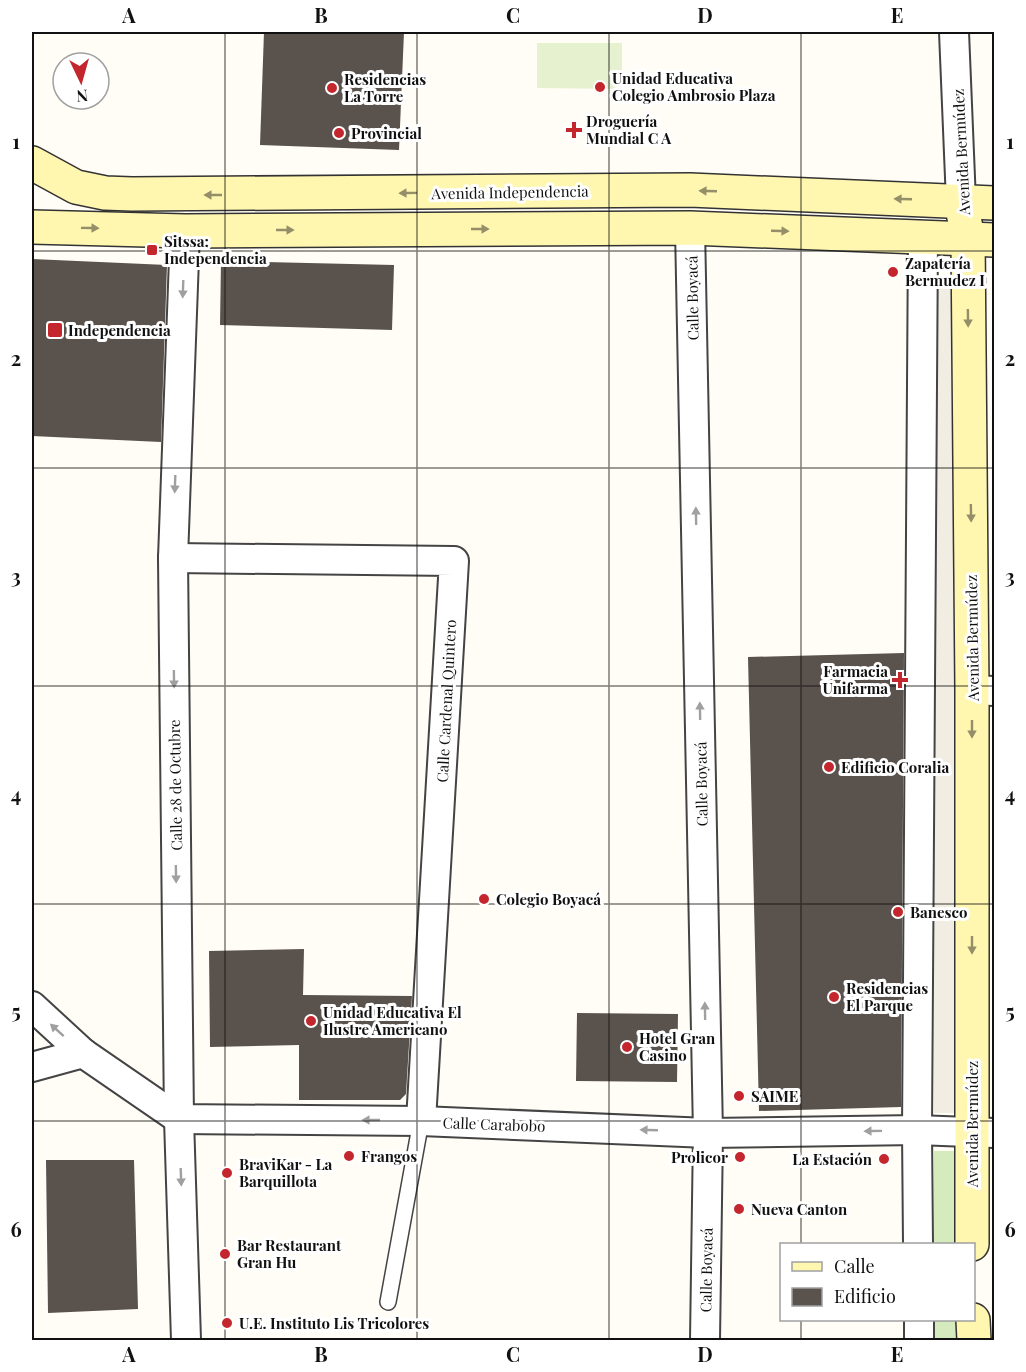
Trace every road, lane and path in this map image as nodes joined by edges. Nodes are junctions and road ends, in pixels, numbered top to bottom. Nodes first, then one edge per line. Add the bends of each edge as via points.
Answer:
1 (954, 32) edge
2 (32, 163) edge
3 (961, 202) junction
4 (994, 203) edge
5 (32, 227) edge
6 (690, 228) junction
7 (185, 231) junction
8 (923, 236) junction
9 (981, 239) edge
10 (173, 558) junction
11 (983, 691) edge
12 (32, 1006) edge
13 (83, 1053) junction
14 (32, 1067) edge
15 (179, 1119) junction
16 (421, 1121) junction
17 (917, 1130) junction
18 (983, 1132) edge
19 (708, 1133) junction
20 (918, 1243) edge
21 (972, 1243) edge
22 (388, 1302) dead end
23 (919, 1321) edge
24 (973, 1321) edge
25 (186, 1341) edge
26 (705, 1341) edge
27 (919, 1341) edge
28 (974, 1341) edge

1 - 3 street, Avenida Bermúdez
3 -> 2 street, Avenida Independencia via 690,190 105,193 75,187
3 - 4 street, Avenida Independencia
3 - 9 street, Avenida Bermúdez
5 -> 7 street
7 -> 6 street
6 -> 8 street
19 -> 6 street, Calle Boyacá
7 -> 10 street, Calle 28 de Octubre
8 - 9 street
8 - 17 street
9 -> 11 street, Avenida Bermúdez
10 -> 15 street, Calle 28 de Octubre
10 - 16 street, Calle Cardenal Quintero via 454,561
11 -> 18 street, Avenida Bermúdez
13 -> 12 street
13 - 14 street
13 - 15 street
16 -> 15 street, Calle Carabobo
15 -> 25 street, Calle 28 de Octubre
19 -> 16 street, Calle Carabobo
16 - 22 lane
17 - 18 street, Calle Carabobo
17 -> 19 street, Calle Carabobo
17 - 20 street
18 - 21 street, Avenida Bermúdez
19 - 26 street, Calle Boyacá
23 - 27 street
24 - 28 street

